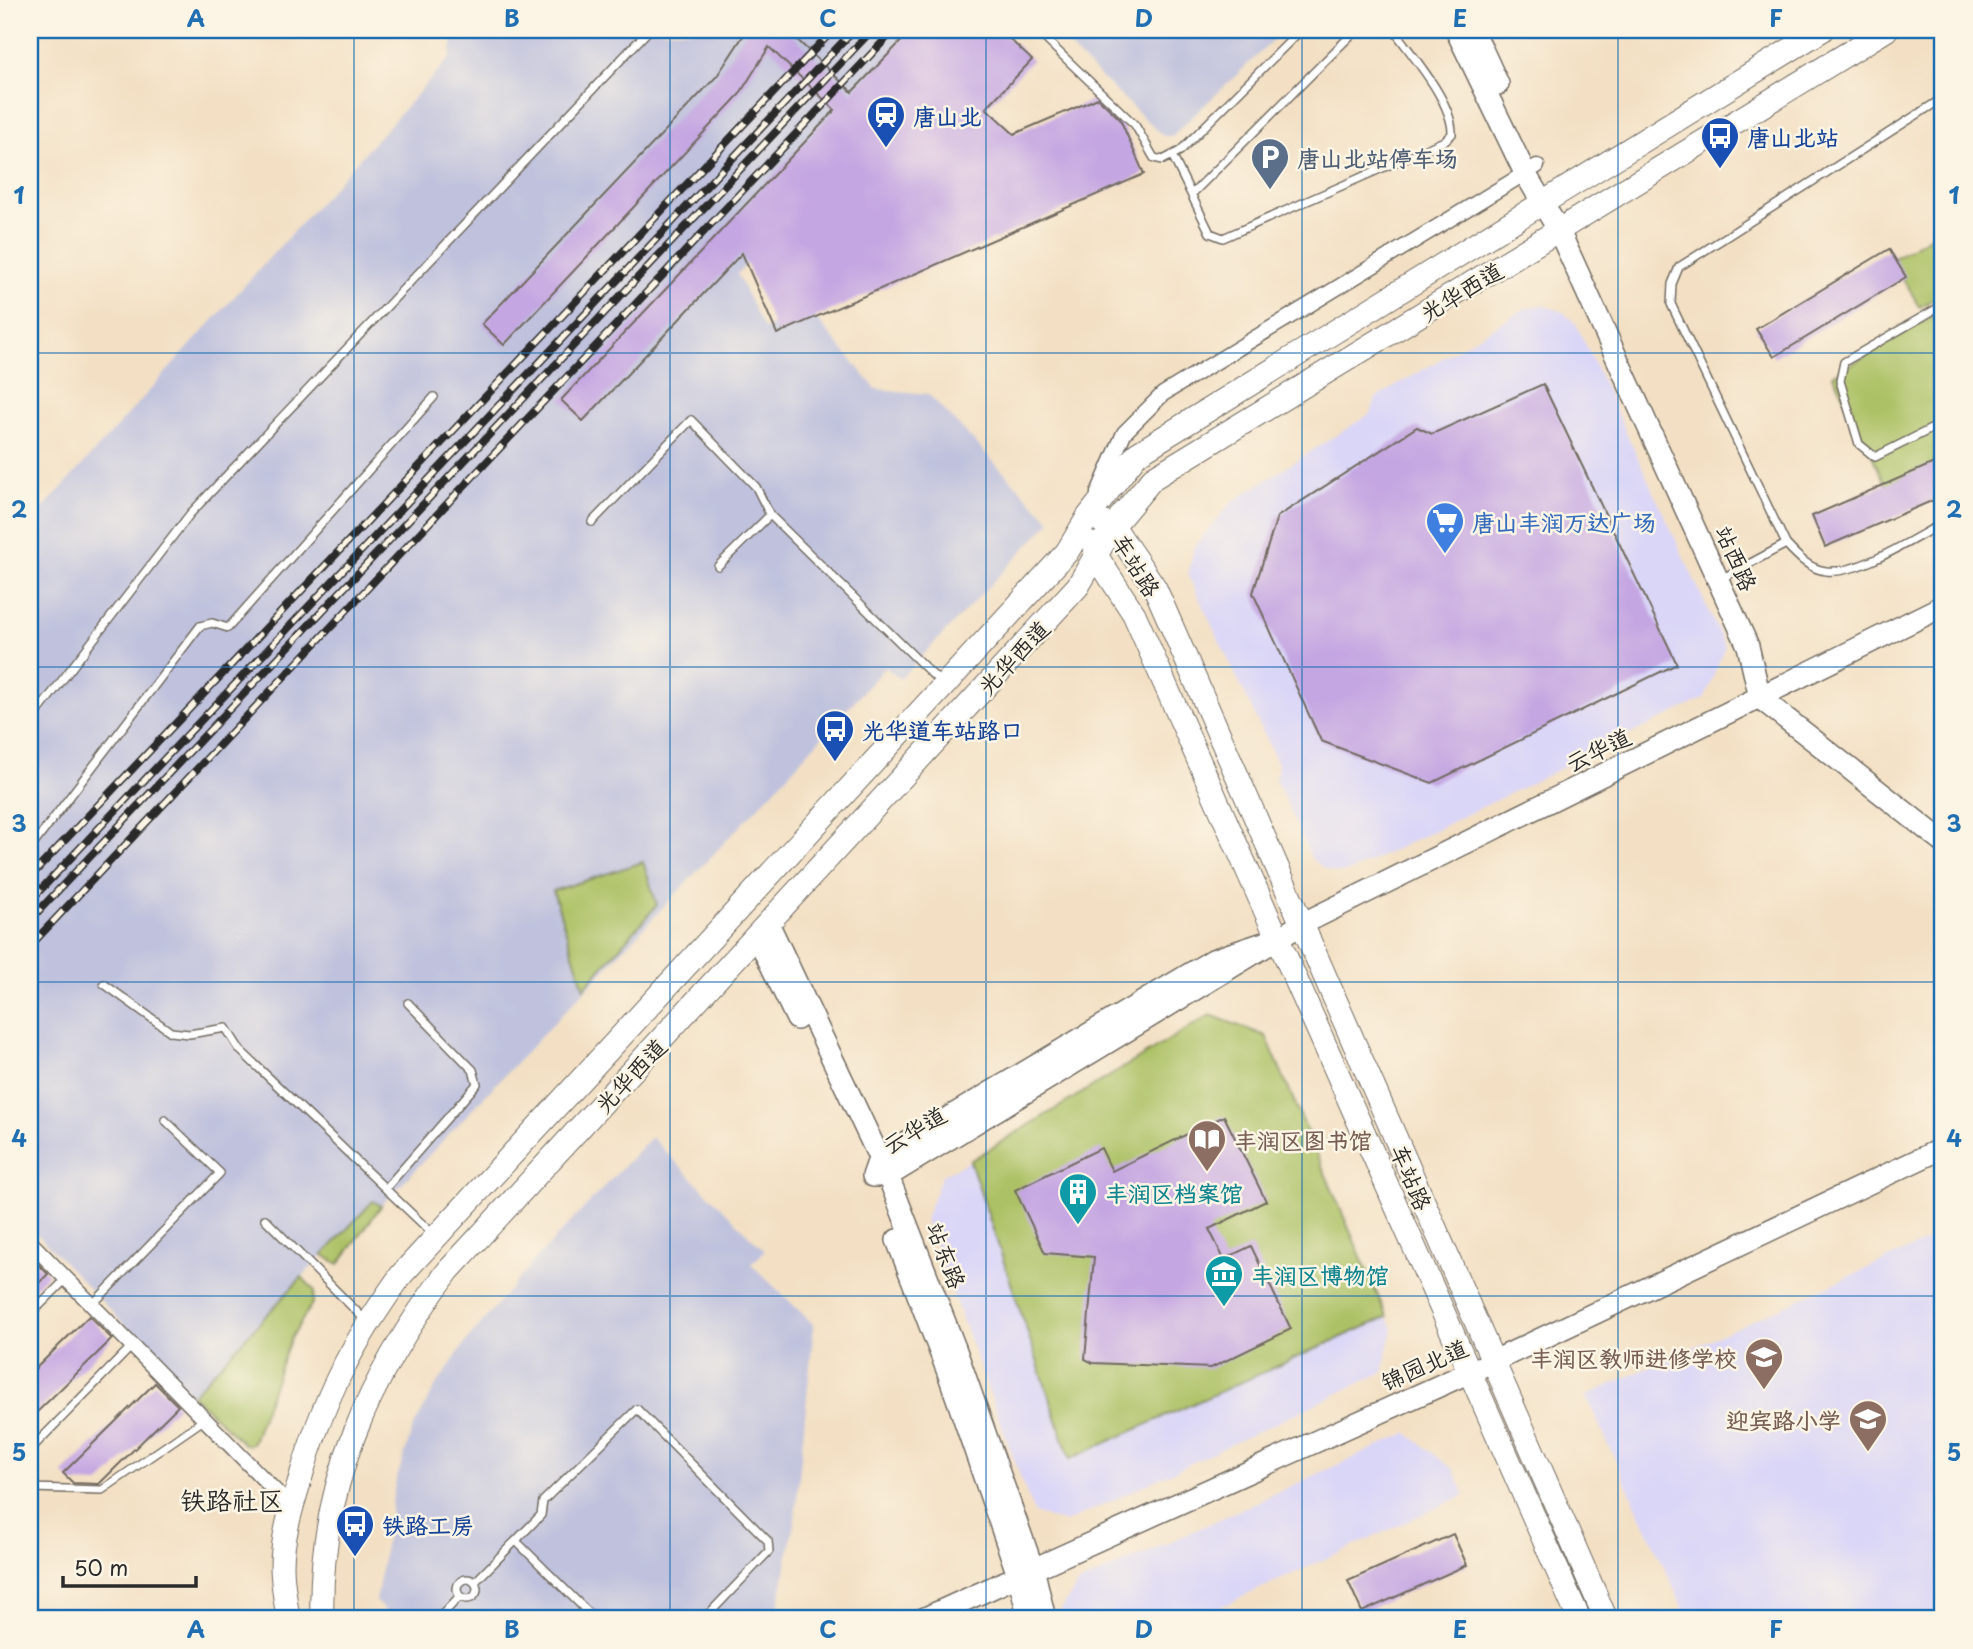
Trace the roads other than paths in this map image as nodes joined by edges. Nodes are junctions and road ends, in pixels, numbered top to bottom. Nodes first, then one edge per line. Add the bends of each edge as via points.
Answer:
1 (649, 30) edge
2 (1036, 30) edge
3 (1301, 30) edge
4 (1356, 30) edge
5 (1394, 30) edge
6 (1456, 30) edge
7 (1473, 30) edge
8 (1822, 30) edge
9 (1886, 30) edge
10 (1943, 98) edge
11 (1172, 155) junction
12 (1531, 169) junction
13 (1192, 194) junction
14 (1546, 201) junction
15 (1559, 231) junction
16 (1943, 305) edge
17 (434, 397) dead end
18 (1943, 423) edge
19 (771, 515) junction
20 (1088, 517) junction
21 (592, 522) dead end
22 (1943, 523) edge
23 (1113, 527) junction
24 (1786, 544) junction
25 (1097, 557) junction
26 (718, 566) dead end
27 (1718, 580) junction
28 (1943, 606) edge
29 (944, 686) junction
30 (1759, 698) junction
31 (30, 722) edge
32 (1943, 842) edge
33 (30, 849) edge
34 (1302, 924) junction
35 (763, 929) junction
36 (1276, 939) junction
37 (707, 942) junction
38 (740, 956) junction
39 (104, 984) dead end
40 (408, 1003) dead end
41 (165, 1120) dead end
42 (1943, 1148) edge
43 (880, 1170) junction
44 (386, 1188) junction
45 (265, 1219) dead end
46 (435, 1235) junction
47 (30, 1242) edge
48 (66, 1279) junction
49 (92, 1305) junction
50 (30, 1315) edge
51 (368, 1322) junction
52 (132, 1346) junction
53 (1492, 1362) junction
54 (1469, 1372) junction
55 (206, 1419) junction
56 (30, 1450) edge
57 (30, 1488) edge
58 (292, 1508) junction
59 (516, 1541) junction
60 (1026, 1575) junction
61 (475, 1582) junction
62 (460, 1596) junction
63 (585, 1609) junction
64 (288, 1619) edge
65 (322, 1619) edge
66 (438, 1619) edge
67 (575, 1619) edge
68 (596, 1619) edge
69 (704, 1619) edge
70 (923, 1619) edge
71 (1029, 1619) edge
72 (1045, 1619) edge
73 (1579, 1619) edge
74 (1606, 1619) edge

1 - 31 lane via 190,514
2 - 11 lane via 1135,125 1154,158
3 - 11 lane
4 - 13 lane
5 - 13 lane via 1436,91 1452,124 1452,134 1444,141 1223,238 1210,233
6 - 12 street, 站西路
7 - 12 street, 站西路
8 - 14 main road, 光华西道
9 - 15 main road, 光华西道
10 - 24 lane via 1679,267 1672,284 1671,304
11 - 13 lane
12 - 14 street, 站西路
12 - 20 street via 1163,394 1124,433
14 - 15 street, 站西路
14 - 20 main road, 光华西道 via 1137,454
15 - 23 main road, 光华西道 via 1153,478
15 - 27 street, 站西路
16 - 18 lane via 1844,362 1840,381 1859,444 1875,457
17 - 33 lane via 228,628 212,622 200,626
19 - 21 lane via 756,487 691,420
19 - 26 lane
19 - 29 lane
20 - 23 main road, 车站路
20 - 25 main road, 车站路
20 - 29 main road, 光华西道 via 1067,552
22 - 24 lane via 1854,567 1826,571 1802,562
23 - 25 main road, 光华西道
23 - 34 main road, 车站路 via 1155,588
24 - 27 lane
25 - 35 main road, 光华西道 via 1078,586
25 - 36 main road, 车站路 via 1134,614
27 - 30 street, 站西路 via 1748,646
28 - 30 street, 云华道
29 - 37 main road, 光华西道
30 - 32 street
30 - 34 street, 云华道
34 - 36 street, 云华道
34 - 53 main road, 车站路
35 - 38 main road, 光华西道
35 - 43 street, 站东路
36 - 43 street, 云华道
36 - 54 main road, 车站路
37 - 38 main road
37 - 46 main road, 光华西道
38 - 65 main road, 光华西道 via 448,1271 408,1324 374,1385 347,1448 321,1583
39 - 44 lane via 171,1032 226,1028 240,1050
40 - 44 lane via 473,1070 477,1084
41 - 49 lane via 220,1173
42 - 53 street, 锦园北道
43 - 60 street, 站东路 via 949,1376
44 - 46 lane
45 - 51 lane
46 - 51 main road, 光华西道
47 - 48 street
48 - 49 street
48 - 50 lane
49 - 52 street
51 - 58 main road, 光华西道 via 333,1383
52 - 55 street
52 - 56 lane
53 - 54 street, 锦园北道
53 - 74 main road, 车站路
54 - 60 street, 锦园北道
54 - 73 main road, 车站路
55 - 57 lane via 102,1490
55 - 58 street
58 - 64 main road, 光华西道 via 282,1565
59 - 61 lane
59 - 63 lane
59 - 69 lane via 541,1515 543,1501 637,1409 768,1541 769,1551
60 - 70 street, 锦园北道
60 - 71 street, 站东路
60 - 72 street, 站东路
61 - 62 lane via 478,1588 473,1597
61 - 62 lane via 460,1581
62 - 66 lane
63 - 67 lane
63 - 68 lane

